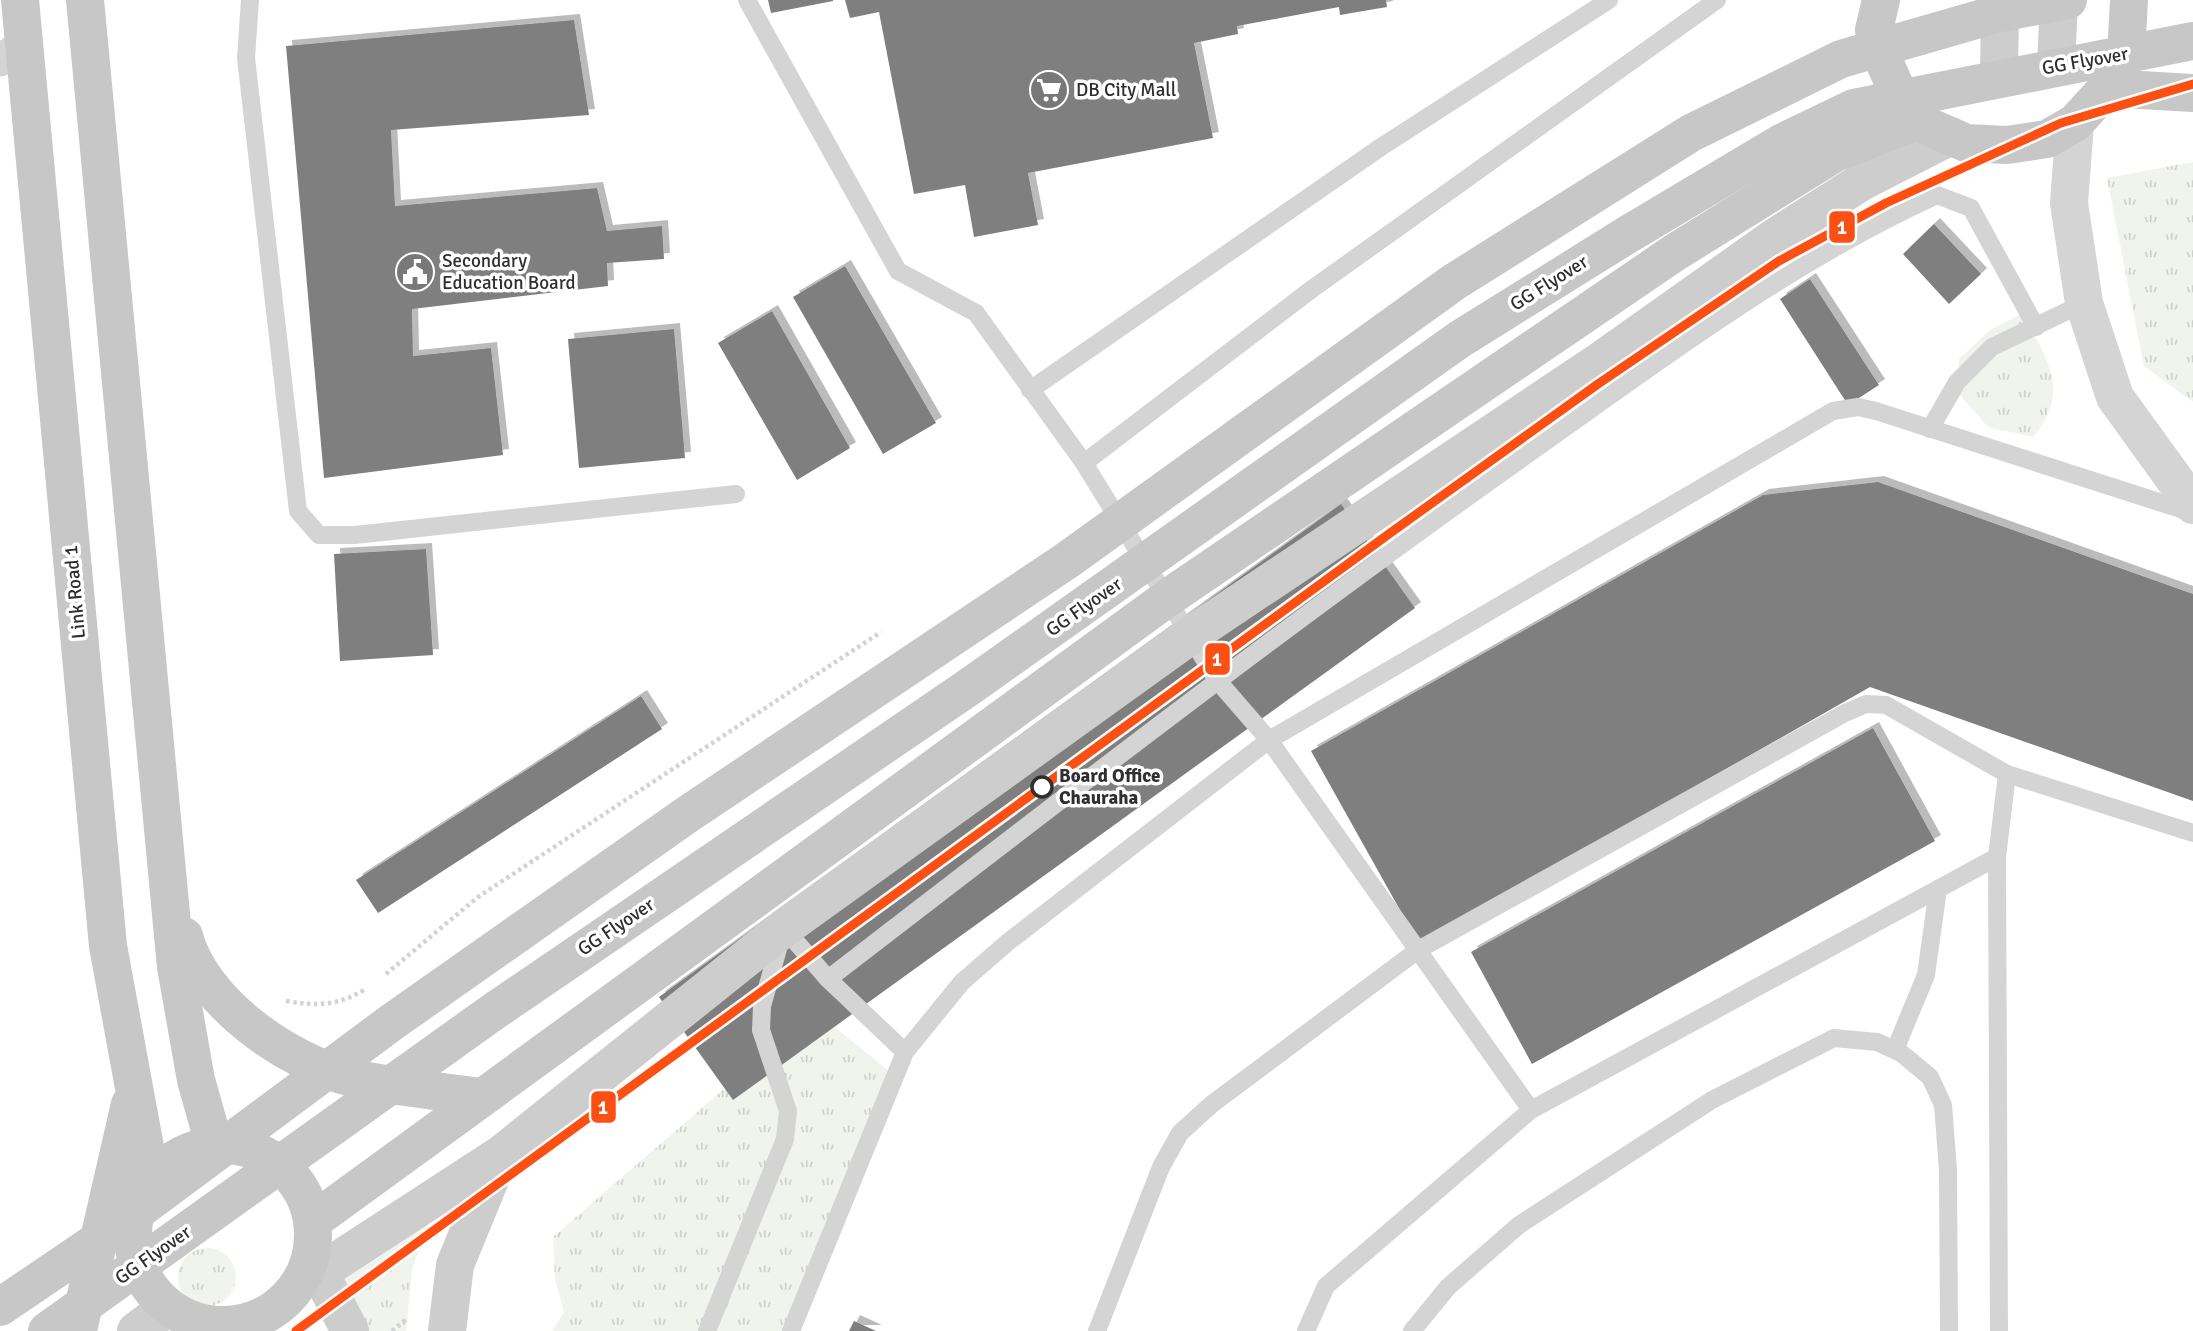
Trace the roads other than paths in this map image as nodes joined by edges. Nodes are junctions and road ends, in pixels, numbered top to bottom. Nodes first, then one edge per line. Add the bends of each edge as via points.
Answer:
1 (19, 0) edge
2 (85, 0) edge
3 (250, 0) edge
4 (747, 0) edge
5 (1609, 0) edge
6 (1717, 0) edge
7 (1881, 0) edge
8 (2129, 0) edge
9 (2062, 1) edge
10 (2002, 7) edge
11 (2193, 41) edge
12 (12, 53) edge
13 (2056, 66) junction
14 (2000, 77) junction
15 (2107, 88) junction
16 (2193, 93) edge
17 (1916, 121) junction
18 (2075, 123) junction
19 (1951, 136) junction
20 (2084, 303) junction
21 (2036, 327) junction
22 (1030, 390) junction
23 (1930, 429) junction
24 (2156, 453) junction
25 (1084, 463) junction
26 (2193, 466) edge
27 (736, 494) dead end
28 (2193, 505) edge
29 (2193, 513) edge
30 (1169, 597) junction
31 (1191, 635) junction
32 (1217, 680) junction
33 (1269, 740) junction
34 (2007, 774) junction
35 (2193, 833) edge
36 (1997, 857) junction
37 (168, 876) junction
38 (1938, 889) junction
39 (784, 928) junction
40 (1418, 950) junction
41 (828, 979) junction
42 (1895, 1050) junction
43 (905, 1052) junction
44 (134, 1088) junction
45 (480, 1097) junction
46 (1531, 1110) junction
47 (214, 1144) junction
48 (500, 1155) junction
49 (151, 1181) junction
50 (314, 1250) junction
51 (0, 1307) edge
52 (168, 1307) junction
53 (240, 1328) edge
54 (47, 1331) edge
55 (78, 1331) edge
56 (136, 1331) edge
57 (351, 1331) edge
58 (447, 1331) edge
59 (707, 1331) edge
60 (791, 1331) edge
61 (1097, 1331) edge
62 (1306, 1331) edge
63 (1412, 1331) edge
64 (1949, 1331) edge
65 (1999, 1331) edge

1 - 12 main road, Link Road 1
2 - 37 main road
3 - 27 lane via 246,58 298,511 319,535 355,535
4 - 22 lane via 898,271 976,313
5 - 22 lane via 1381,147
6 - 25 lane via 1312,289
7 - 17 main road via 1874,30 1881,57
8 - 15 main road via 2126,56
9 - 10 main road, bridge
9 - 13 main road
10 - 14 main road
10 - 51 main road, bridge via 1841,59 1691,133 1454,282 1066,561 803,735 494,950
11 - 13 main road, GG Flyover, bridge
12 - 44 main road, Link Road 1 via 108,946
13 - 14 main road, GG Flyover, bridge
14 - 54 main road, GG Flyover, bridge via 1854,108 1781,143 1460,340 980,680 490,1014
15 - 16 main road
15 - 18 main road
17 - 19 main road
17 - 30 main road via 1835,153 1674,253
18 - 19 main road via 2048,139 2007,145 1966,143
18 - 20 street via 2069,203
19 - 31 main road via 1863,181 1775,237 1600,361
20 - 21 lane
20 - 24 street via 2115,397
21 - 23 lane via 1992,348 1968,369
21 - 32 lane via 1971,208 1937,195 1881,220 1800,267 1651,367
22 - 25 lane
23 - 29 lane
23 - 33 lane via 1858,407 1833,411
24 - 26 street
24 - 28 street
25 - 30 lane
30 - 31 lane
30 - 45 main road
31 - 32 lane
31 - 39 main road
32 - 33 lane
32 - 41 lane
33 - 40 lane
33 - 43 lane via 1008,942 962,982
34 - 35 lane
34 - 36 lane
34 - 40 lane via 1886,705 1866,704
36 - 38 lane
36 - 65 lane
37 - 45 main road via 187,947 202,978 257,1033 351,1077
37 - 47 main road via 176,967 196,1080
38 - 42 lane via 1926,975
38 - 46 lane
39 - 41 lane
39 - 48 main road
39 - 59 lane via 762,1006 761,1030 788,1111 785,1139
40 - 46 lane
40 - 61 lane via 1180,1133 1161,1167
41 - 43 lane
42 - 63 lane via 1877,1042 1834,1038 1712,1100 1519,1225 1448,1287
42 - 64 lane via 1930,1077 1943,1105
43 - 60 lane
44 - 49 main road, Link Road 1
44 - 55 main road
45 - 50 main road
46 - 62 lane via 1326,1286
47 - 49 main road via 178,1156
47 - 50 main road via 245,1146 282,1166 302,1191
48 - 50 main road
48 - 58 main road via 455,1265
49 - 52 main road via 141,1196 133,1232 142,1275
50 - 53 main road via 296,1288 284,1301
50 - 57 main road
52 - 53 main road via 207,1324
52 - 56 main road

